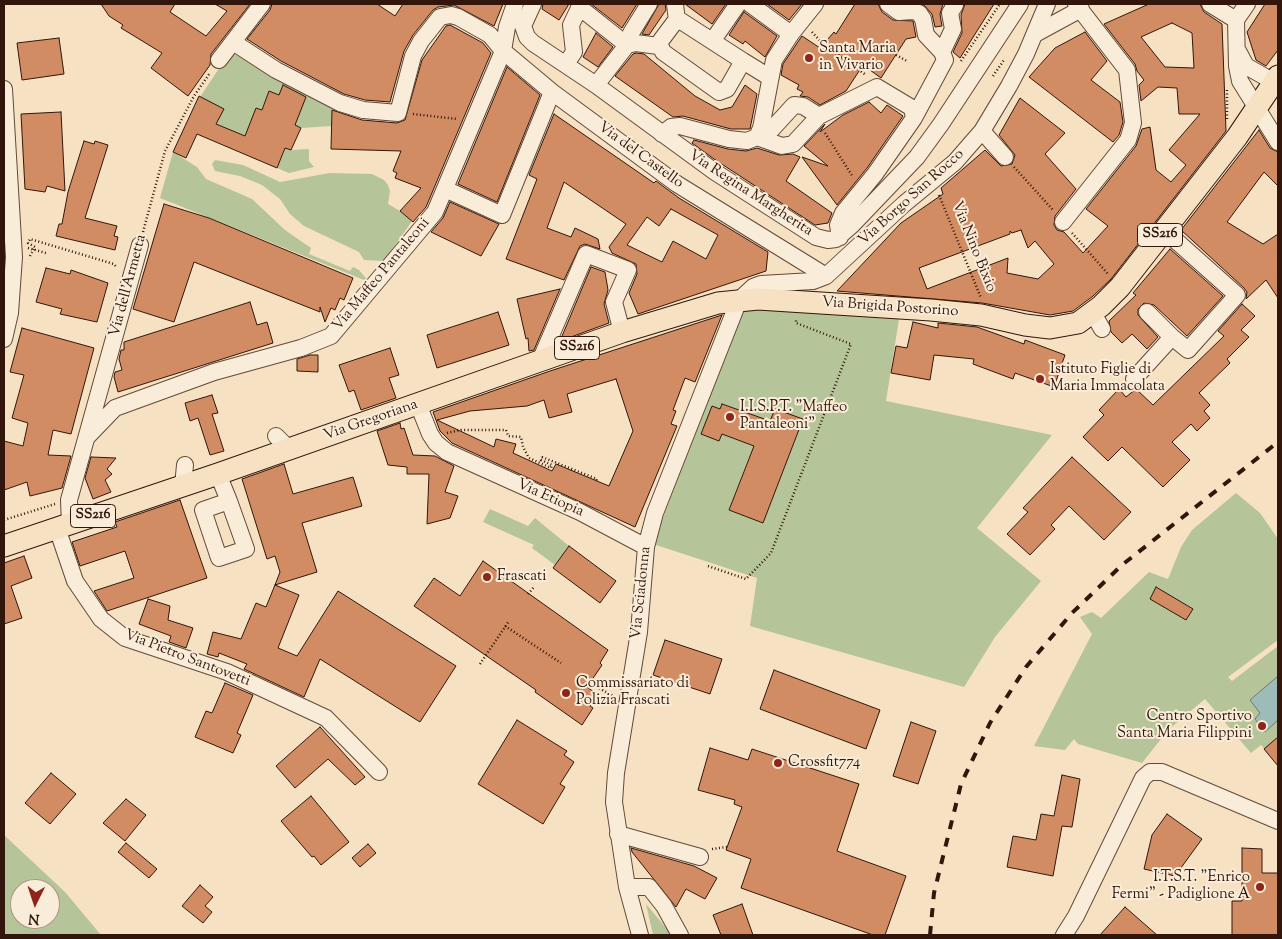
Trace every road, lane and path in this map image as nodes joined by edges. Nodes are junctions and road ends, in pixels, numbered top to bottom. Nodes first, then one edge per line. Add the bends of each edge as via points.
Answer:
1 (262, 4) edge
2 (515, 4) edge
3 (533, 4) edge
4 (649, 4) edge
5 (675, 4) edge
6 (738, 4) edge
7 (750, 4) edge
8 (815, 4) edge
9 (888, 4) edge
10 (955, 4) edge
11 (1000, 4) edge
12 (1020, 4) edge
13 (1047, 4) edge
14 (1210, 4) edge
15 (1247, 4) edge
16 (580, 6) edge
17 (1078, 6) edge
18 (1236, 20) junction
19 (677, 21) junction
20 (796, 28) junction
21 (1035, 34) junction
22 (713, 40) junction
23 (233, 42) junction
24 (1236, 44) junction
25 (627, 45) junction
26 (658, 46) junction
27 (990, 49) junction
28 (503, 51) junction
29 (942, 52) junction
30 (896, 54) dead end
31 (963, 59) dead end
32 (219, 60) joint
33 (743, 61) junction
34 (907, 61) dead end
35 (566, 64) junction
36 (857, 67) dead end
37 (769, 76) junction
38 (1276, 79) edge
39 (989, 82) dead end
40 (596, 85) junction
41 (4, 88) edge
42 (552, 92) junction
43 (1258, 108) junction
44 (402, 114) junction
45 (914, 118) junction
46 (460, 120) dead end
47 (820, 121) junction
48 (982, 131) junction
49 (662, 134) junction
50 (756, 138) junction
51 (1278, 142) edge
52 (1009, 162) joint
53 (445, 189) junction
54 (862, 190) junction
55 (942, 198) dead end
56 (1064, 223) junction
57 (1164, 230) junction
58 (840, 236) junction
59 (31, 239) dead end
60 (140, 246) joint
61 (29, 248) dead end
62 (46, 253) dead end
63 (9, 258) edge
64 (120, 274) dead end
65 (826, 276) junction
66 (1113, 279) dead end
67 (738, 300) junction
68 (983, 304) dead end
69 (1147, 312) dead end
70 (796, 316) dead end
71 (622, 332) junction
72 (1172, 337) junction
73 (4, 339) edge
74 (540, 361) junction
75 (1134, 379) dead end
76 (418, 404) junction
77 (88, 436) junction
78 (431, 437) junction
79 (185, 465) dead end
80 (218, 474) junction
81 (596, 481) dead end
82 (183, 486) junction
83 (229, 501) dead end
84 (61, 502) dead end
85 (4, 520) edge
86 (63, 526) junction
87 (4, 546) edge
88 (646, 546) junction
89 (708, 566) dead end
90 (534, 587) dead end
91 (528, 594) dead end
92 (509, 620) dead end
93 (505, 626) junction
94 (561, 663) dead end
95 (480, 664) dead end
96 (590, 683) dead end
97 (614, 697) dead end
98 (379, 772) dead end
99 (1278, 821) edge
100 (618, 834) junction
101 (728, 847) dead end
102 (703, 853) joint
103 (627, 887) junction
104 (640, 935) edge
105 (680, 935) edge
106 (1064, 935) edge

1 - 23 street
2 - 28 street
3 - 35 street, Via Regina Margherita via 524,19 524,32 533,43
4 - 25 street via 631,32
5 - 19 street
6 - 22 street
7 - 20 street
8 - 20 street
9 - 29 street via 898,12 919,13 926,35
10 - 29 street via 950,13 953,29
11 - 31 path
12 - 27 street
13 - 21 street, Via Borgo San Rocco
14 - 18 street
15 - 18 street
16 - 25 street
16 - 35 street via 571,25 574,52
17 - 21 street
17 - 56 street via 1127,70 1133,124 1128,140
18 - 24 street
19 - 22 street via 685,22
19 - 26 street
20 - 36 path
20 - 37 street via 774,60
21 - 48 street, Via Borgo San Rocco
22 - 33 street
23 - 32 street
23 - 44 street via 276,70 340,103 363,110
24 - 38 street via 1246,66
24 - 43 street via 1242,86
25 - 26 street
25 - 40 street
26 - 33 street via 719,92 727,89
27 - 39 path via 1005,58
27 - 58 street via 923,149
28 - 42 street, Via del Castello
28 - 44 street, Via del Castello via 490,34 458,17 440,17 413,56
28 - 53 street, Via Maffeo Pantaleoni
29 - 45 street via 944,60
30 - 34 path
32 - 60 path, Via dell'Armetta via 194,96 165,151
33 - 37 street
35 - 40 street, Via Regina Margherita
37 - 50 street via 761,128
38 - 43 main road, SS216
40 - 49 street, Via Regina Margherita
41 - 63 street
42 - 53 street via 502,215
42 - 65 street, Via del Castello via 688,192
43 - 51 street
43 - 57 main road, SS216
44 - 46 path
45 - 47 street via 912,108 877,87
45 - 54 street
47 - 50 street via 793,144 775,145
47 - 50 street via 803,106 794,105 772,129
47 - 54 path
48 - 52 street
48 - 65 street, Via Borgo San Rocco via 949,168 904,204
49 - 50 street via 671,127 680,126 729,139 747,141
49 - 58 street, Via Regina Margherita via 816,237 831,240
52 - 56 path
53 - 77 street, Via Maffeo Pantaleoni via 435,212 331,336 301,348 214,372 115,408
54 - 58 street via 839,221
55 - 68 path, Via Nino Bixio
56 - 66 path
57 - 67 main road, Via Brigida Postorino / SS216 via 1098,321 1070,326 1040,328 982,315 941,311
57 - 72 street via 1237,295 1188,350
59 - 64 path via 114,264
60 - 77 street, Via dell'Armetta
61 - 62 path
63 - 73 street via 10,313
65 - 67 street, Via Borgo San Rocco via 814,281 762,284
67 - 71 main road, Via Gregoriana / SS216 via 685,312
67 - 88 street, Via Sciadonna via 655,513
69 - 72 street
70 - 89 path via 796,323 851,344 771,553 746,579
71 - 74 main road, Via Gregoriana / SS216
71 - 74 street via 614,302 628,270 586,254
72 - 75 street
74 - 76 main road, Via Gregoriana / SS216
76 - 78 street
76 - 80 main road, Via Gregoriana / SS216 via 282,443
77 - 86 street, Via dell'Armetta
78 - 81 path via 462,430 506,430 508,436 521,437 529,458 551,468 552,465 541,460 542,457
78 - 88 street, Via Etiopia via 452,454 585,514
79 - 82 street
80 - 82 main road, Via Gregoriana / SS216
80 - 83 street
82 - 86 main road, Via Gregoriana / SS216
84 - 85 path
86 - 87 main road, Via Gregoriana / SS216
86 - 98 street, Via Pietro Santovetti via 75,581 101,619 125,638 227,672 326,718
88 - 100 street, Via Sciadonna via 639,632 616,773 614,812
90 - 91 path
92 - 93 path
93 - 94 path
93 - 95 path
96 - 97 path
99 - 106 street via 1159,771 1145,776
100 - 102 street
100 - 103 street, Via Sciadonna
101 - 102 path
103 - 104 street, Via Sciadonna
103 - 105 street via 649,887

